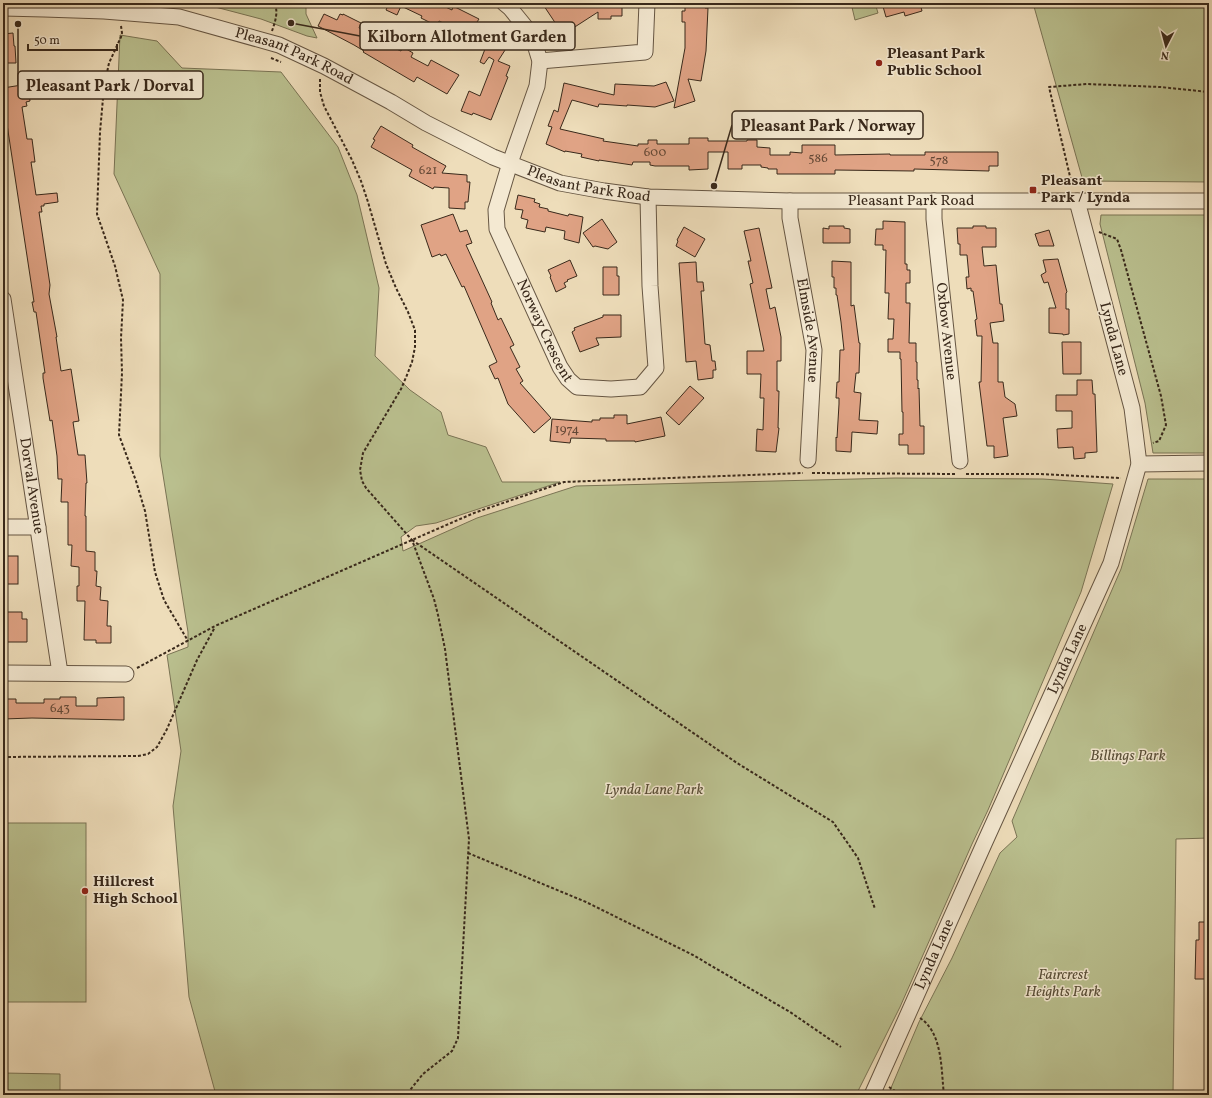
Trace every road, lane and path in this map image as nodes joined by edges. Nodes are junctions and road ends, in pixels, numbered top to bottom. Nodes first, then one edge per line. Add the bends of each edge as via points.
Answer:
1 (274, 3) edge
2 (504, 3) edge
3 (647, 3) edge
4 (3, 8) edge
5 (121, 25) dead end
6 (269, 42) junction
7 (540, 61) junction
8 (286, 64) dead end
9 (320, 78) dead end
10 (1209, 92) edge
11 (510, 163) junction
12 (1072, 185) dead end
13 (648, 197) junction
14 (790, 201) junction
15 (934, 201) junction
16 (1077, 201) junction
17 (1209, 201) edge
18 (1096, 230) dead end
19 (3, 299) edge
20 (1153, 443) dead end
21 (808, 460) dead end
22 (960, 462) dead end
23 (1209, 463) edge
24 (1140, 464) junction
25 (1134, 480) junction
26 (3, 527) edge
27 (38, 527) junction
28 (412, 540) junction
29 (215, 626) junction
30 (188, 641) junction
31 (3, 673) edge
32 (60, 673) junction
33 (126, 674) joint
34 (3, 757) edge
35 (468, 853) junction
36 (875, 909) dead end
37 (909, 1011) junction
38 (842, 1047) dead end
39 (406, 1095) edge
40 (872, 1095) edge
41 (944, 1095) edge

1 - 6 path via 275,21
2 - 7 street via 532,35
3 - 7 street via 645,52
4 - 6 street, Pleasant Park Road via 179,17
5 - 30 path via 121,37 109,63 104,87 97,214 123,300 119,435 136,481 155,572 164,600
6 - 8 path via 266,56
6 - 11 street, Pleasant Park Road via 324,66 432,126
7 - 11 street, Norway Crescent via 537,86
9 - 28 path via 324,106 361,181 386,264 415,330 415,347 407,375 363,453 360,466 362,481 366,488
10 - 12 path via 1087,84 1049,87
11 - 13 street, Pleasant Park Road via 560,183
11 - 13 street, Norway Crescent via 496,210 497,229 560,367 577,387 640,387 656,368 650,286
13 - 14 street, Pleasant Park Road
14 - 15 street, Pleasant Park Road
14 - 21 street, Elmside Avenue via 790,218 814,350
15 - 16 street, Pleasant Park Road
15 - 22 street, Oxbow Avenue
16 - 17 street, Pleasant Park Road
16 - 24 street, Lynda Lane via 1132,408
18 - 20 path via 1117,240 1121,250 1159,388 1166,425 1159,441
19 - 27 street, Dorval Avenue
23 - 24 street
24 - 25 street, Lynda Lane
25 - 28 path via 1040,474 805,473 564,482 474,513
25 - 37 street, Lynda Lane via 1110,563
26 - 27 street
27 - 32 street, Dorval Avenue
28 - 29 path
28 - 35 path via 434,600 445,649 468,832
28 - 36 path via 737,763 833,822 858,858
29 - 30 path
29 - 34 path via 167,729 157,747 148,754
30 - 33 path
31 - 32 street
32 - 33 street
35 - 38 path via 586,902 693,955 790,1012
35 - 39 path via 458,1038 452,1051 423,1074
37 - 40 street, Lynda Lane
37 - 41 path via 925,1021 937,1040

